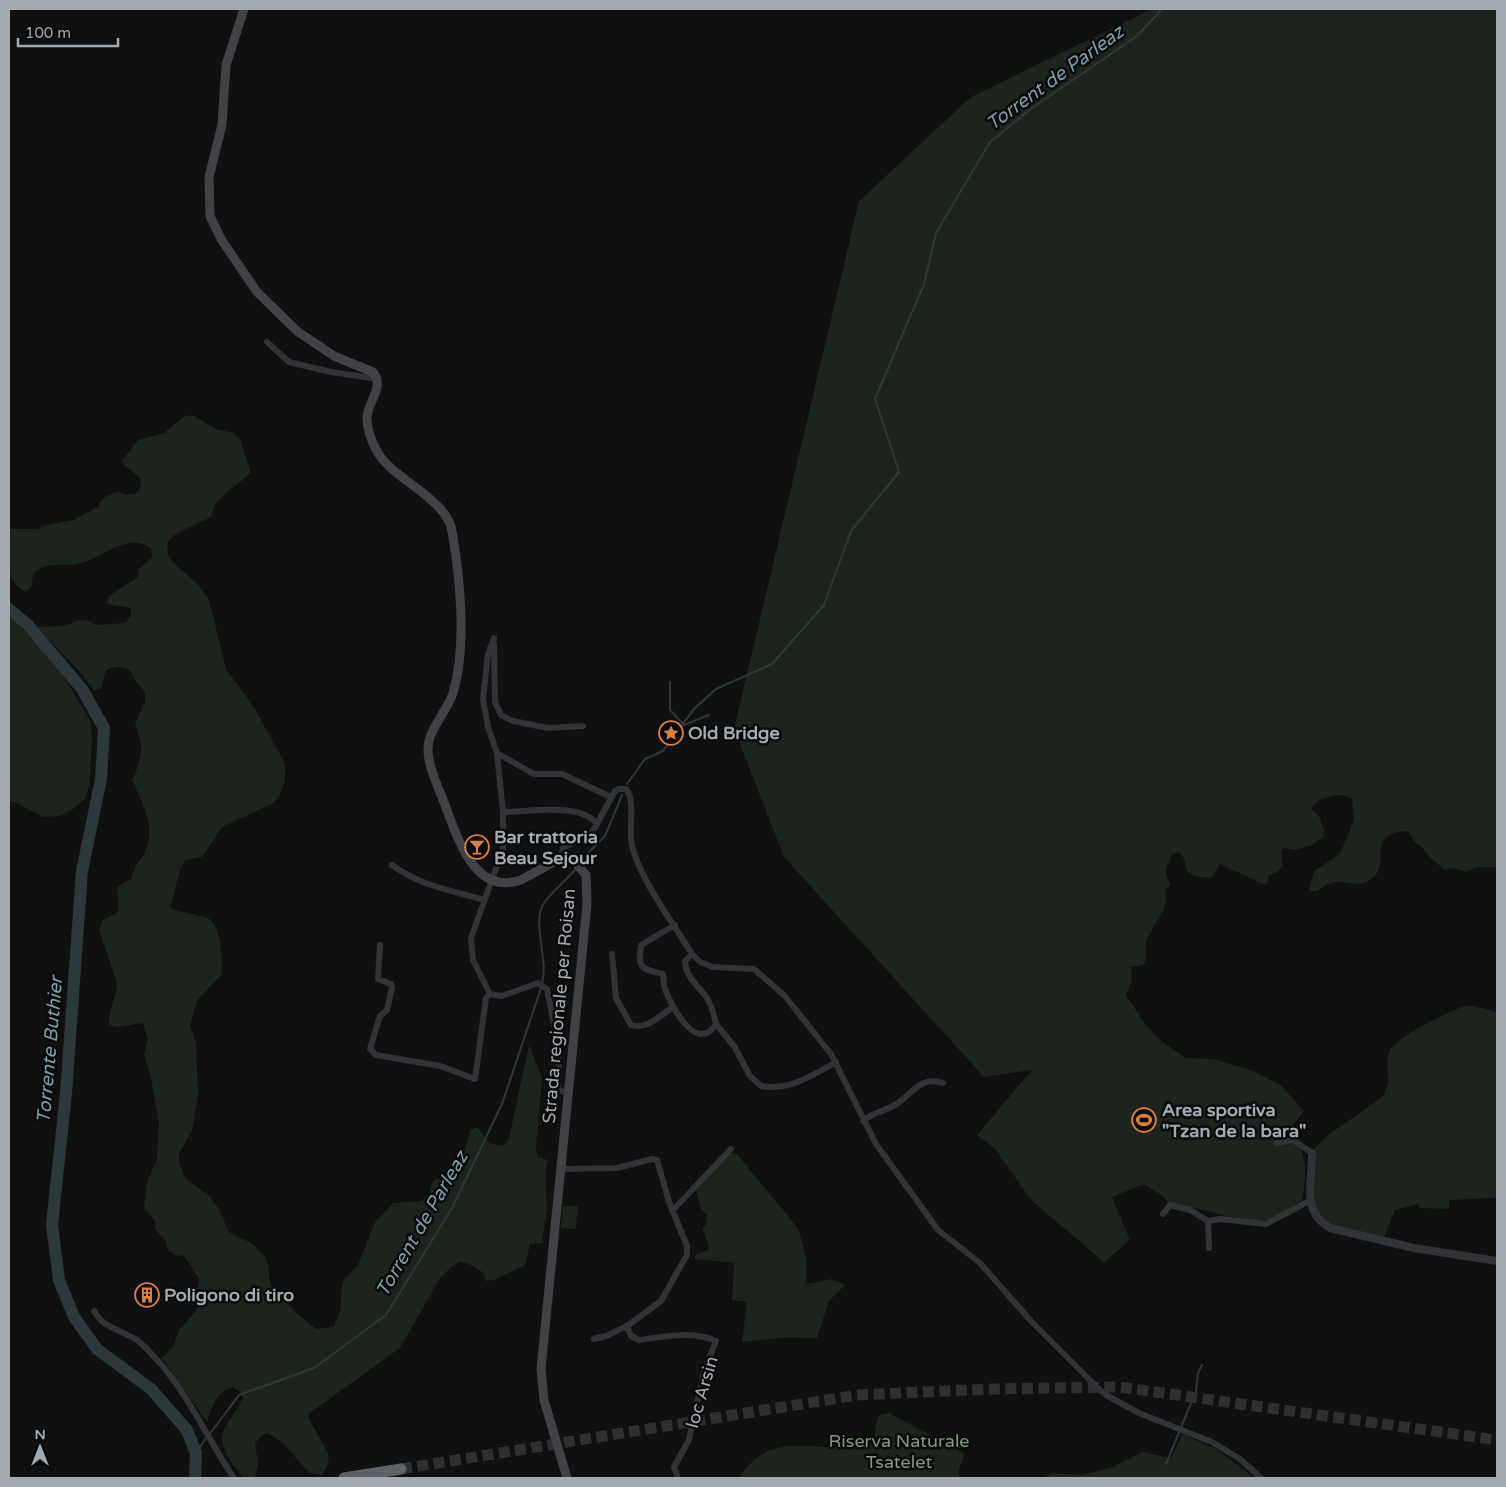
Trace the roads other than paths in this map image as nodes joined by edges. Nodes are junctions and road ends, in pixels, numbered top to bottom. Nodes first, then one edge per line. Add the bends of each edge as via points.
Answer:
1 (244, 9) edge
2 (267, 342) dead end
3 (378, 379) junction
4 (583, 726) dead end
5 (497, 754) junction
6 (611, 797) junction
7 (503, 812) junction
8 (597, 824) junction
9 (561, 858) junction
10 (392, 864) dead end
11 (491, 880) junction
12 (484, 900) junction
13 (675, 925) junction
14 (380, 945) dead end
15 (612, 954) dead end
16 (692, 954) junction
17 (490, 994) junction
18 (673, 1007) junction
19 (716, 1024) junction
20 (837, 1065) junction
21 (943, 1083) dead end
22 (567, 1093) junction
23 (863, 1121) junction
24 (1277, 1143) dead end
25 (731, 1149) dead end
26 (1312, 1153) joint
27 (561, 1169) junction
28 (1309, 1201) junction
29 (672, 1211) junction
30 (1163, 1214) dead end
31 (1208, 1221) junction
32 (1209, 1248) dead end
33 (1497, 1260) edge
34 (94, 1311) dead end
35 (627, 1326) junction
36 (594, 1339) dead end
37 (401, 1469) tunnel mouth
38 (234, 1478) edge
39 (344, 1478) edge
40 (567, 1478) edge
41 (678, 1478) edge
42 (1261, 1478) edge

1 - 3 main road via 226,65 222,125 209,178 210,216 221,239 266,302 306,339 334,356 374,372
2 - 3 street via 290,362
3 - 11 main road via 367,419 374,446 381,457 441,510 452,530 460,655 453,693 428,749 432,771 464,853
4 - 5 street via 548,728 513,721 501,715 495,702 494,638 488,654 483,693 488,727
5 - 6 street via 534,774 562,774
5 - 7 street
6 - 8 street
6 - 13 street via 618,789 629,792 631,844 635,856
7 - 8 street via 572,811 587,815
7 - 11 street via 504,849
8 - 9 street via 588,836 563,848
9 - 11 main road, Strada regionale per Roisan via 514,882
9 - 22 main road, Strada regionale per Roisan via 579,865 588,884
10 - 12 street via 410,878
11 - 12 street
12 - 17 street via 472,929 471,950
13 - 16 street
13 - 18 street via 641,945 639,960 646,971 663,974 664,988
14 - 17 street via 378,980 392,987 388,1010 380,1016 370,1049 376,1055 440,1066 475,1079 486,998
15 - 18 street via 616,998 632,1025 638,1027 650,1023
16 - 19 street via 685,961 687,972 708,1000
16 - 20 street via 707,966 747,967 761,973 784,996
17 - 22 street via 502,996 538,983 546,987 559,1050 558,1090
18 - 19 street via 692,1032 710,1032
19 - 20 street via 734,1046 750,1076 761,1086 784,1087 799,1083
20 - 23 street
21 - 23 street via 926,1081 898,1103
22 - 27 main road, Strada regionale per Roisan
23 - 42 street via 938,1230 980,1263 1030,1321 1106,1395 1139,1413 1212,1442 1240,1459
24 - 26 street via 1293,1140
25 - 29 street
26 - 28 street
27 - 29 street via 617,1168 657,1160
27 - 40 main road, Strada regionale per Roisan via 541,1383
28 - 31 street via 1266,1224 1220,1219
28 - 33 street via 1319,1221 1341,1231 1414,1248
29 - 35 street via 687,1246 687,1255 661,1301
30 - 31 street via 1170,1206 1190,1210
31 - 32 street
34 - 38 street via 103,1324 139,1342 174,1380
35 - 36 street
35 - 41 street, loc Arsin via 631,1336 638,1340 692,1334 716,1341 704,1372 689,1440 674,1467
37 - 39 highway

